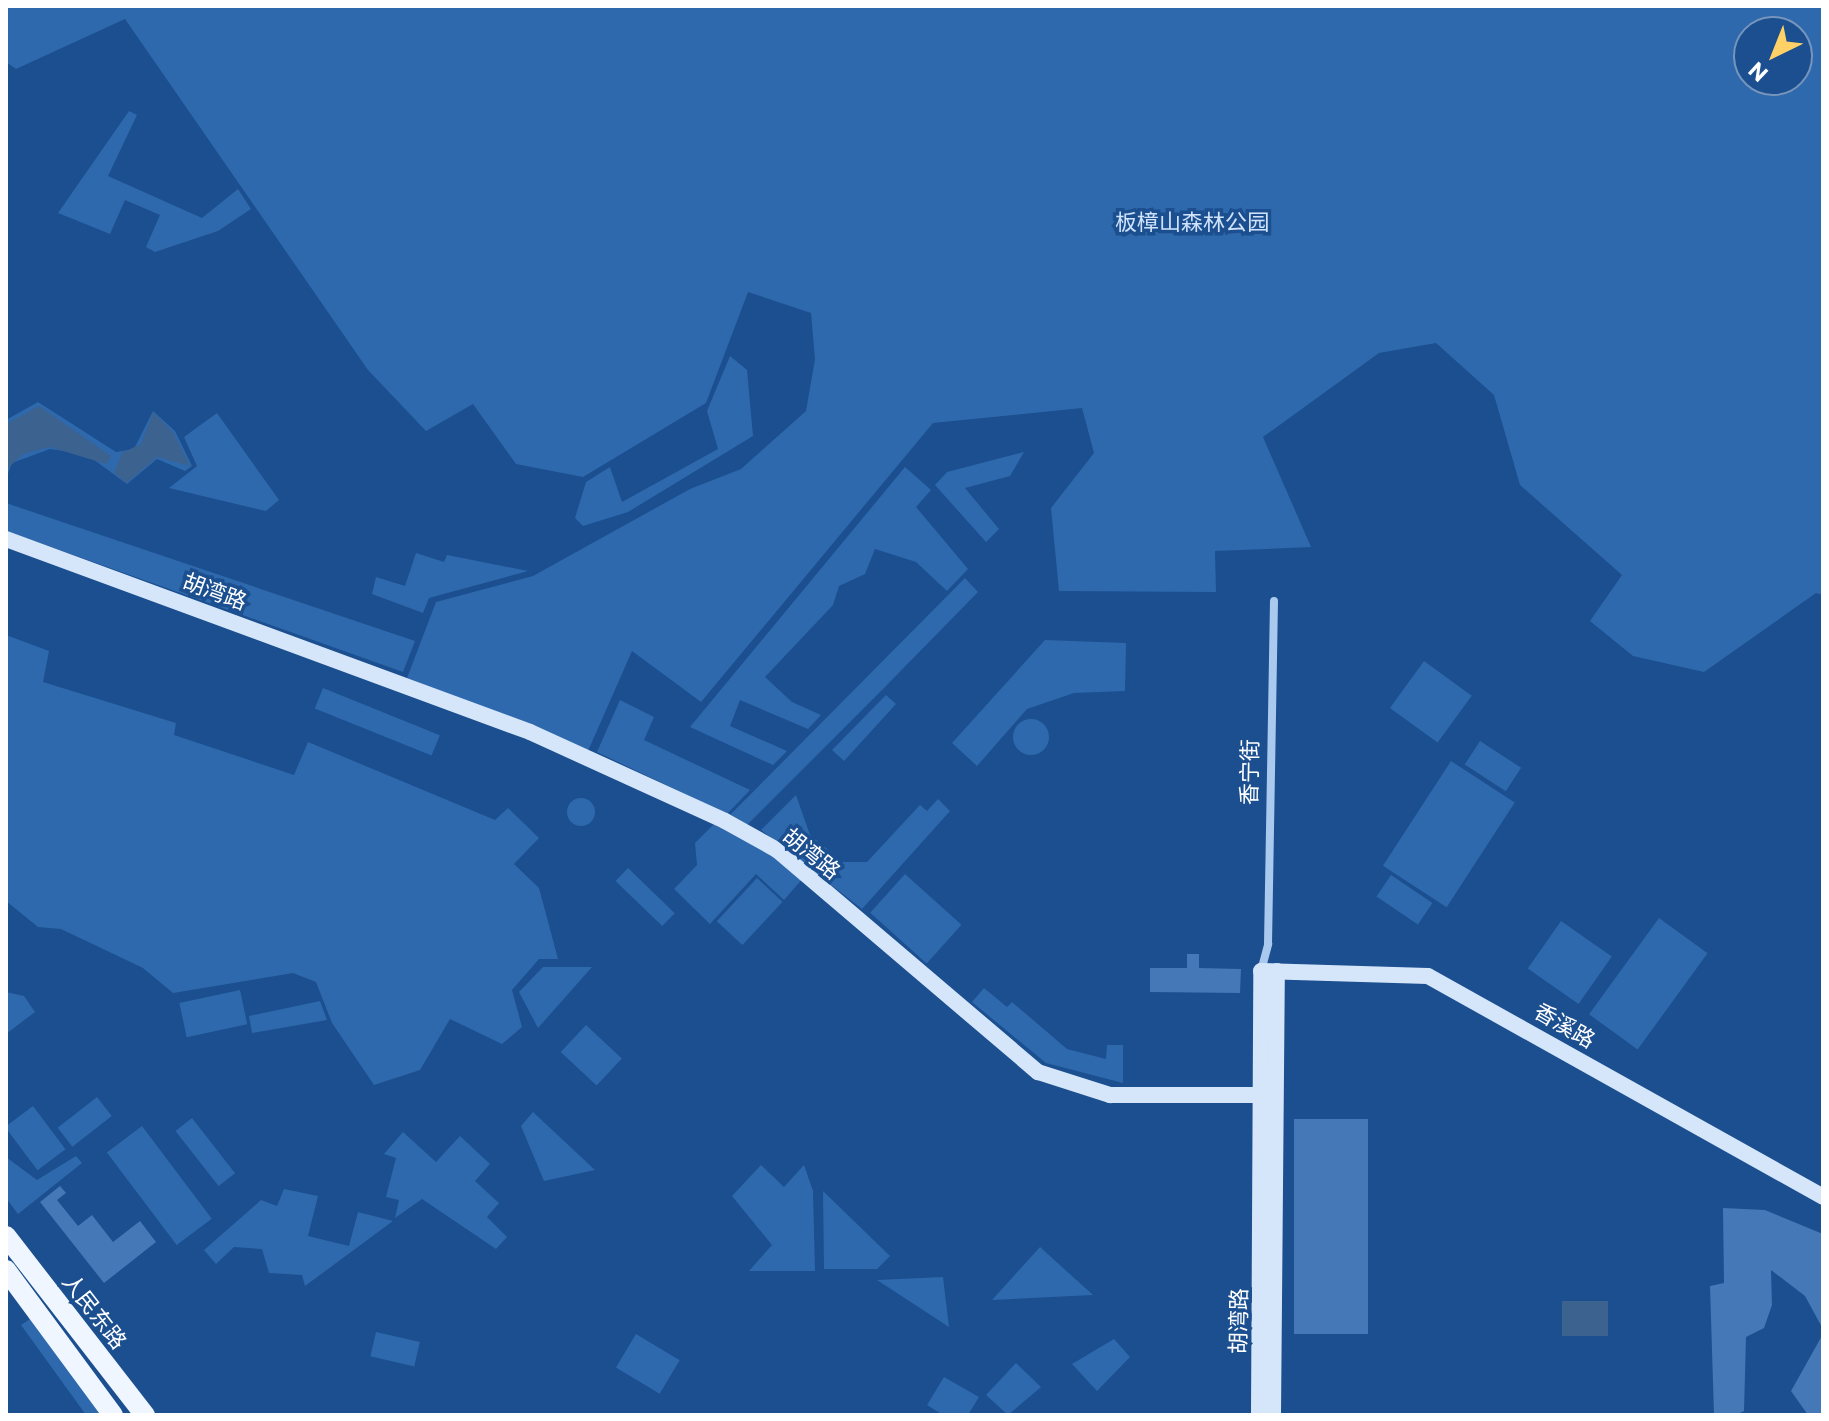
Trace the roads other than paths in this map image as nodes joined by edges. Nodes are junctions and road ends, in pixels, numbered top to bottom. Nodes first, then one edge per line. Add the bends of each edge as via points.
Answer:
1 (6, 539) edge
2 (1274, 601) dead end
3 (1268, 944) junction
4 (1269, 971) junction
5 (1269, 1095) junction
6 (1823, 1197) edge
7 (6, 1236) edge
8 (6, 1270) edge
9 (112, 1414) edge
10 (145, 1415) edge
11 (1259, 1415) edge
12 (1273, 1415) edge

1 - 5 street, 胡湾路 via 530,732 725,821 777,850 1038,1072 1110,1095
2 - 3 street, 香宁街
3 - 4 street, 香宁街
3 - 4 street, 香宁街
4 - 5 street, 香宁街
4 - 6 street, 香溪路 via 1428,976
5 - 11 street, 胡湾路
5 - 12 street, 胡湾路
7 - 10 main road, 人民东路
8 - 9 main road

